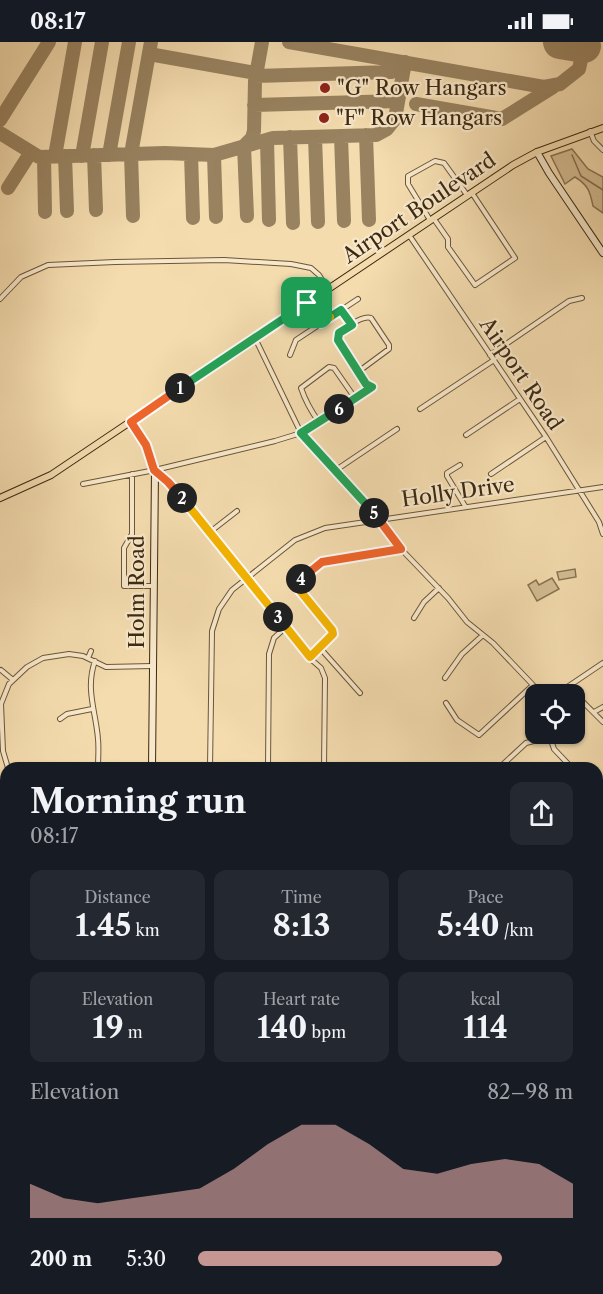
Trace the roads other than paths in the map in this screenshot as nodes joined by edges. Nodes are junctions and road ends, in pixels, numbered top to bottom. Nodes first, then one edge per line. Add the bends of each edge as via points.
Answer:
1 (603, 126) edge
2 (590, 131) junction
3 (603, 150) edge
4 (537, 152) junction
5 (470, 194) junction
6 (432, 219) junction
7 (409, 235) junction
8 (603, 253) edge
9 (328, 289) junction
10 (582, 298) dead end
11 (0, 299) edge
12 (357, 299) dead end
13 (307, 303) junction
14 (341, 310) junction
15 (321, 323) junction
16 (352, 325) junction
17 (255, 338) junction
18 (290, 355) dead end
19 (490, 355) junction
20 (494, 360) junction
21 (356, 369) junction
22 (355, 398) junction
23 (520, 399) junction
24 (420, 409) dead end
25 (131, 422) junction
26 (319, 422) junction
27 (398, 429) dead end
28 (301, 433) junction
29 (466, 435) dead end
30 (546, 437) junction
31 (460, 465) dead end
32 (154, 470) junction
33 (336, 470) junction
34 (132, 474) junction
35 (491, 474) dead end
36 (83, 484) dead end
37 (603, 487) edge
38 (579, 490) junction
39 (0, 498) edge
40 (465, 506) junction
41 (237, 511) dead end
42 (380, 519) junction
43 (210, 532) junction
44 (603, 534) edge
45 (401, 549) junction
46 (246, 578) junction
47 (153, 586) junction
48 (439, 588) junction
49 (414, 618) dead end
50 (286, 627) junction
51 (483, 635) junction
52 (320, 648) junction
53 (91, 651) dead end
54 (310, 657) junction
55 (88, 658) junction
56 (95, 662) junction
57 (603, 663) edge
58 (152, 666) junction
59 (1, 670) edge
60 (445, 678) dead end
61 (13, 680) junction
62 (572, 684) edge
63 (360, 693) dead end
64 (446, 703) dead end
65 (585, 703) edge
66 (603, 707) edge
67 (92, 709) junction
68 (594, 712) junction
69 (60, 719) dead end
70 (603, 722) edge
71 (525, 744) edge
72 (552, 744) edge
73 (6, 762) edge
74 (98, 762) edge
75 (152, 762) edge
76 (210, 762) edge
77 (268, 762) edge
78 (324, 762) edge
79 (505, 762) edge
80 (566, 762) edge

1 - 2 main road, Airport Boulevard
2 - 3 street
2 - 4 main road, Airport Boulevard
4 - 5 main road, Airport Boulevard
4 - 8 street
5 - 6 main road, Airport Boulevard
5 - 6 street via 444,163 435,161 408,176 408,184
5 - 6 street via 515,258 475,285
6 - 7 main road, Airport Boulevard
7 - 9 main road, Airport Boulevard
7 - 19 street, Airport Road
9 - 11 street via 311,268 291,264 224,260 114,262 48,265 21,277
9 - 13 main road, Airport Boulevard
10 - 19 street via 569,301
12 - 14 street
13 - 15 street
13 - 17 main road, Airport Boulevard
14 - 15 street
14 - 16 street
15 - 18 street via 296,340
16 - 21 street via 339,333 337,339
16 - 21 street via 369,317 389,347 362,369
17 - 25 main road, Airport Boulevard
17 - 28 street
19 - 20 street, Airport Road
20 - 23 street, Airport Road
20 - 24 street
21 - 22 street via 372,387
22 - 26 street
22 - 26 street via 334,368 320,373 301,390
23 - 29 street
23 - 30 street, Airport Road
25 - 32 street, Holm Road via 146,445
25 - 39 main road, Airport Boulevard via 51,475
26 - 28 street
27 - 33 street
28 - 32 street
28 - 33 street
30 - 35 street
30 - 38 street, Airport Road
31 - 40 street via 447,476
32 - 34 street
32 - 43 street
32 - 47 street, Holm Road
33 - 42 street
34 - 36 street
34 - 47 street via 132,534 124,548 124,586
37 - 38 street, Holly Drive
38 - 40 street, Holly Drive
38 - 44 street, Airport Road
40 - 42 street, Holly Drive
41 - 43 street
42 - 45 street
42 - 46 street, Holly Drive via 309,533
43 - 46 street
45 - 48 street
45 - 52 street via 322,562 298,581 297,587 332,630 333,634
46 - 50 street
46 - 76 street, Holly Drive via 224,599 213,625
47 - 58 street, Holm Road
48 - 49 street
48 - 51 street
50 - 54 street
50 - 77 street via 274,638 269,654
51 - 60 street via 462,654
51 - 64 street via 533,685 479,735 457,720
52 - 54 street
52 - 63 street
53 - 55 street
54 - 78 street via 325,676
55 - 56 street
55 - 61 street via 69,654 43,658
56 - 58 street via 106,667
56 - 67 street
57 - 62 street
58 - 75 street, Holm Road
59 - 61 street
61 - 73 street via 5,691 1,709
65 - 68 street
66 - 68 street
67 - 69 street
67 - 74 street
68 - 70 street
71 - 79 street
72 - 80 street

